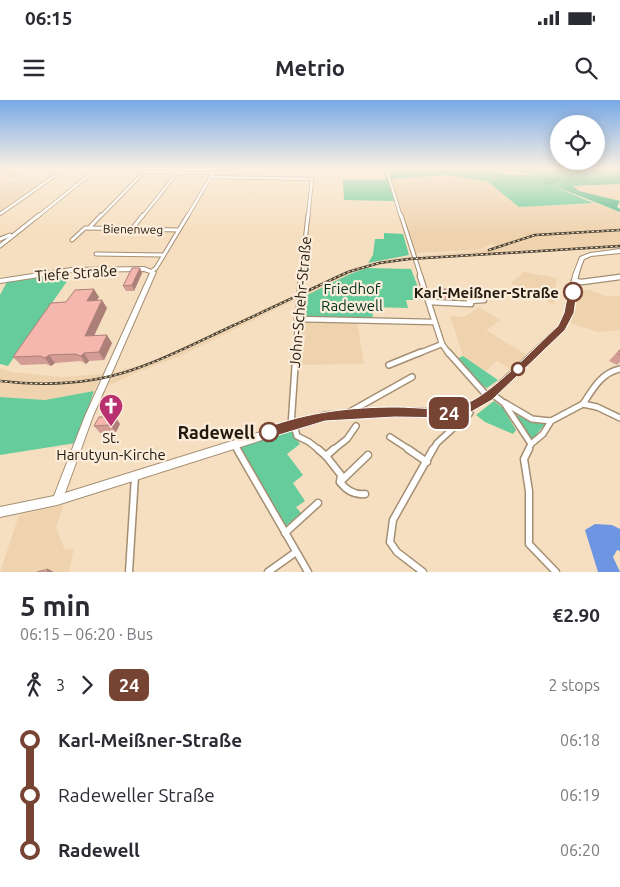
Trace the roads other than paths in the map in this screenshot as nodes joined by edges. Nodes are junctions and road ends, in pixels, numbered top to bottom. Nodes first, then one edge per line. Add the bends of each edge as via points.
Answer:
1 (34, 190) edge
2 (70, 190) edge
3 (126, 190) edge
4 (163, 190) edge
5 (202, 190) edge
6 (311, 190) edge
7 (393, 190) edge
8 (0, 214) edge
9 (23, 228) junction
10 (89, 228) junction
11 (132, 229) junction
12 (178, 230) junction
13 (0, 239) edge
14 (72, 240) dead end
15 (0, 246) edge
16 (0, 250) edge
17 (620, 251) edge
18 (96, 254) dead end
19 (164, 255) junction
20 (152, 271) junction
21 (620, 278) edge
22 (0, 281) edge
23 (574, 282) junction
24 (484, 300) dead end
25 (429, 302) junction
26 (297, 319) junction
27 (434, 322) junction
28 (442, 344) junction
29 (389, 365) dead end
30 (620, 368) edge
31 (412, 377) dead end
32 (490, 395) junction
33 (504, 403) junction
34 (583, 404) junction
35 (467, 409) junction
36 (346, 414) junction
37 (620, 418) edge
38 (551, 421) junction
39 (292, 425) junction
40 (356, 426) dead end
41 (390, 437) dead end
42 (234, 444) junction
43 (531, 444) junction
44 (368, 455) dead end
45 (326, 456) junction
46 (427, 462) junction
47 (135, 476) junction
48 (340, 482) junction
49 (365, 494) dead end
50 (57, 500) junction
51 (318, 503) dead end
52 (0, 512) edge
53 (285, 533) junction
54 (296, 552) junction
55 (129, 572) edge
56 (268, 572) edge
57 (308, 572) edge
58 (422, 572) edge
59 (556, 572) edge

1 - 8 street
2 - 9 street
3 - 10 street
4 - 11 street
5 - 12 street
6 - 26 street, John-Schehr-Straße
7 - 25 street
9 - 13 street
9 - 15 street
9 - 16 street via 27,227
10 - 11 street, Bienenweg
10 - 14 street
11 - 12 street, Bienenweg
12 - 19 street
17 - 23 main road via 584,257
18 - 19 street
19 - 20 street
20 - 22 main road, Tiefe Straße via 71,270
20 - 50 main road via 73,452
21 - 23 street
23 - 32 main road via 571,305 562,328
24 - 25 street via 469,301 470,304
25 - 27 street
26 - 27 street
26 - 39 street, John-Schehr-Straße
27 - 28 street
28 - 29 street
28 - 32 street via 456,364
30 - 34 street via 602,376
31 - 36 street
32 - 33 street
32 - 35 main road
33 - 38 street via 532,420
33 - 43 street
34 - 37 street
34 - 38 street
35 - 36 main road via 451,413
35 - 46 street via 470,414 437,443
36 - 39 main road
38 - 43 street via 544,434
39 - 42 main road
39 - 45 street via 297,436
40 - 45 street
41 - 46 street
42 - 47 main road
42 - 53 street
43 - 59 street via 524,459 529,491 529,544
44 - 48 street
45 - 48 street via 341,475
46 - 58 street via 393,520 390,542 397,552
47 - 50 main road
47 - 55 street
48 - 49 street via 344,488 358,495
50 - 52 main road
51 - 53 street
53 - 54 street
54 - 56 street
54 - 57 street

